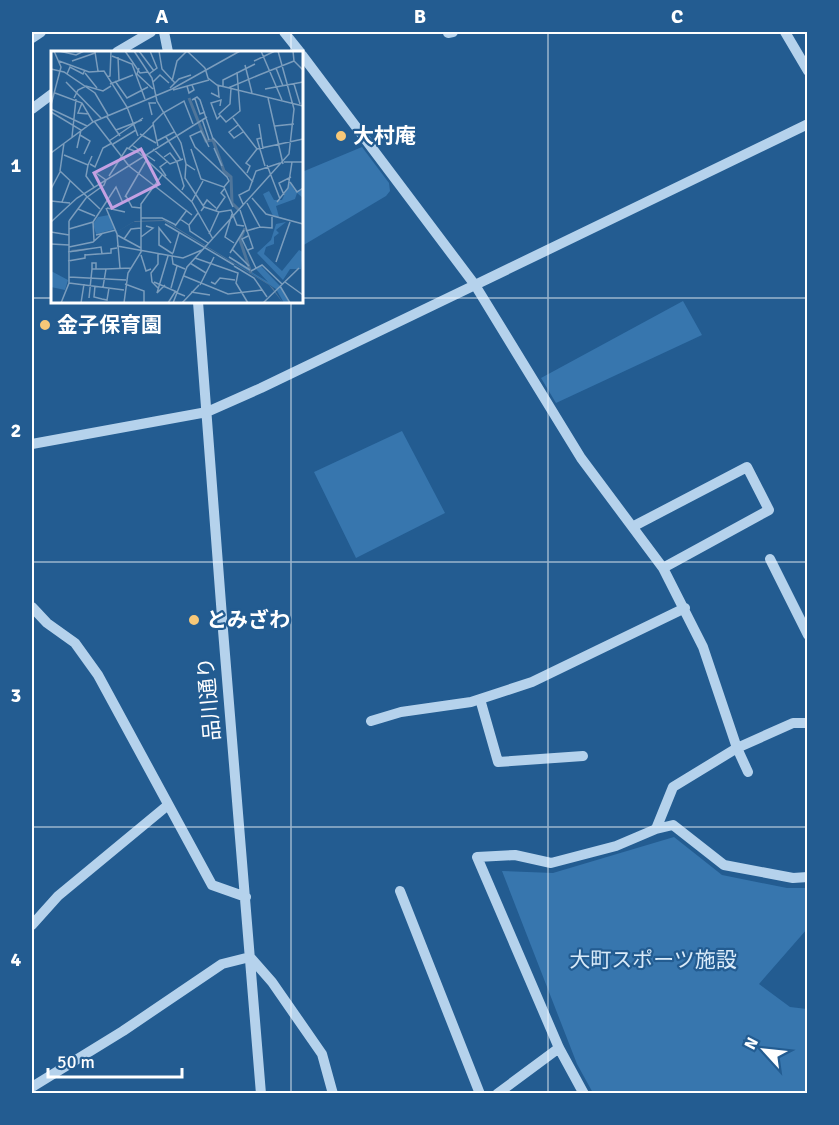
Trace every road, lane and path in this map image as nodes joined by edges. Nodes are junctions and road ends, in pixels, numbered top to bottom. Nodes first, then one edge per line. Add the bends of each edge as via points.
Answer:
1 (41, 32) edge
2 (151, 32) edge
3 (164, 32) edge
4 (284, 32) edge
5 (448, 32) edge
6 (453, 32) edge
7 (785, 32) edge
8 (32, 38) edge
9 (119, 51) edge
10 (168, 51) edge
11 (299, 51) edge
12 (303, 57) edge
13 (807, 71) edge
14 (51, 95) edge
15 (32, 109) edge
16 (807, 124) edge
17 (475, 285) junction
18 (198, 303) edge
19 (207, 412) junction
20 (32, 444) edge
21 (634, 526) junction
22 (770, 559) dead end
23 (663, 568) junction
24 (32, 607) edge
25 (685, 608) junction
26 (807, 635) edge
27 (480, 699) junction
28 (371, 721) dead end
29 (807, 723) edge
30 (737, 748) junction
31 (583, 756) dead end
32 (748, 772) dead end
33 (168, 805) junction
34 (656, 829) junction
35 (807, 877) edge
36 (400, 891) dead end
37 (246, 897) junction
38 (32, 925) edge
39 (250, 957) junction
40 (558, 1048) junction
41 (32, 1087) edge
42 (261, 1094) edge
43 (333, 1094) edge
44 (480, 1094) edge
45 (497, 1094) edge
46 (584, 1094) edge

1 - 8 street
2 - 9 street
3 - 10 street
4 - 11 street
5 - 6 street
7 - 13 street
12 - 17 street
14 - 15 street
16 - 17 street
17 - 19 street
17 - 21 street via 581,458
18 - 19 street, 品川通り
19 - 20 street
19 - 37 street, 品川通り
21 - 23 street
21 - 23 street via 747,467 769,510
22 - 26 street
23 - 25 street
24 - 33 street via 75,643 93,668
25 - 27 street via 532,682
25 - 30 street via 703,647
27 - 28 street
27 - 31 street via 498,762
29 - 30 street via 793,723
30 - 32 street
30 - 34 street via 673,787
33 - 37 street via 212,885
33 - 38 street via 58,896
34 - 35 street via 673,825 724,865
34 - 40 street via 616,846 551,863 515,855 477,857
36 - 44 street
37 - 39 street, 品川通り
39 - 41 street via 222,964
39 - 42 street, 品川通り
39 - 43 street via 322,1054
40 - 45 street
40 - 46 street

